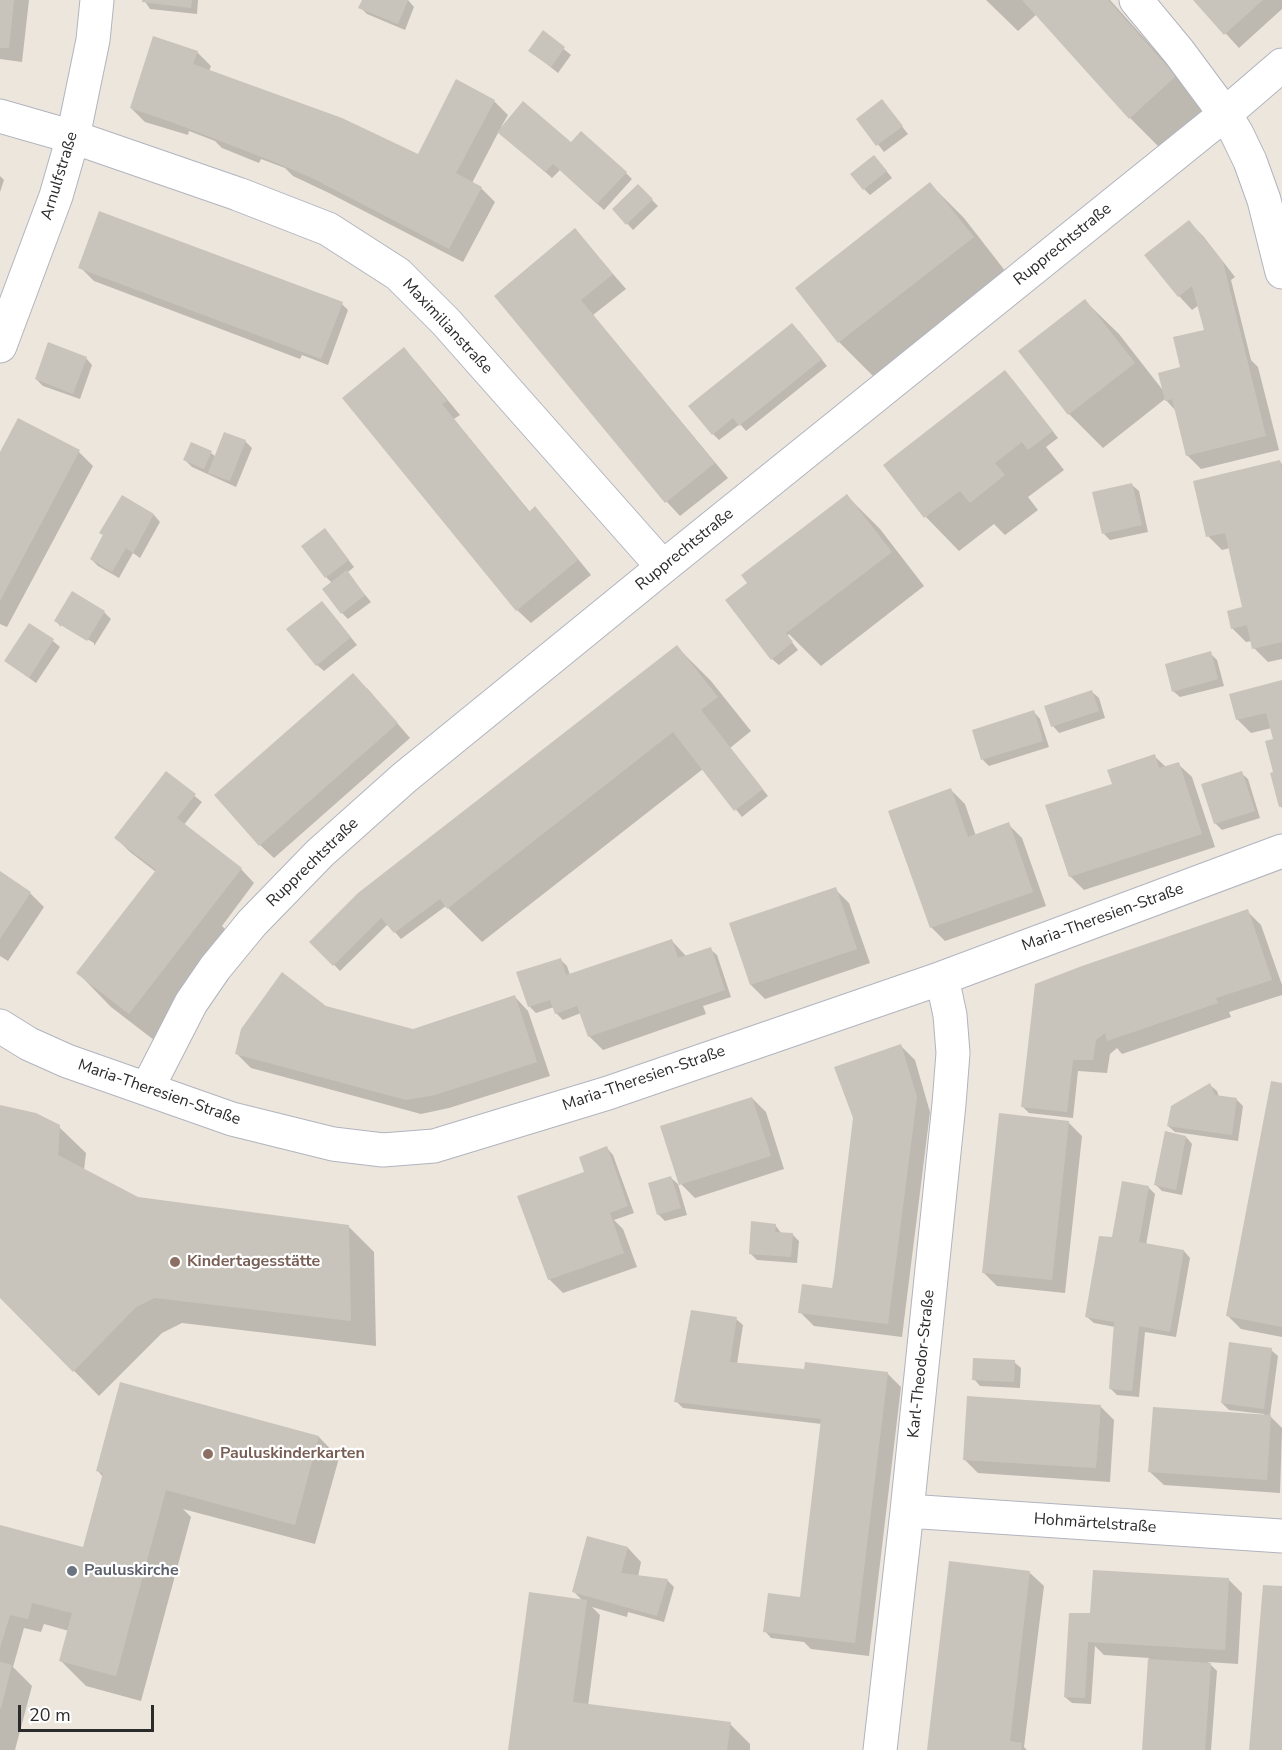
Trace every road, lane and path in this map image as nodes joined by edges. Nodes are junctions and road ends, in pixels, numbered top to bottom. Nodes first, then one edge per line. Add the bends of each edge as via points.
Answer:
1 (97, 0) edge
2 (1136, 0) edge
3 (1282, 64) edge
4 (1225, 114) junction
5 (0, 116) edge
6 (73, 137) junction
7 (1282, 272) edge
8 (0, 346) edge
9 (663, 567) junction
10 (1282, 851) edge
11 (942, 978) junction
12 (0, 1026) edge
13 (147, 1089) junction
14 (907, 1511) junction
15 (1282, 1536) edge
16 (880, 1750) edge

1 - 6 street, Arnulfstraße
2 - 4 street
3 - 4 street, Rupprechtstraße
4 - 7 street via 1250,161
4 - 9 street, Rupprechtstraße
5 - 6 street, Maximilianstraße
6 - 8 street, Arnulfstraße via 56,196
6 - 9 street, Maximilianstraße via 328,229 398,274 446,322
9 - 13 street, Rupprechtstraße via 404,778 320,853 259,915 215,968 191,1003
10 - 11 street, Maria-Theresien-Straße
11 - 13 street, Maria-Theresien-Straße via 608,1093 434,1146 383,1150 333,1144 232,1119
11 - 14 street, Karl-Theodor-Straße via 953,1053
12 - 13 street, Maria-Theresien-Straße via 67,1061
14 - 15 street, Hohmärtelstraße
14 - 16 street, Karl-Theodor-Straße

